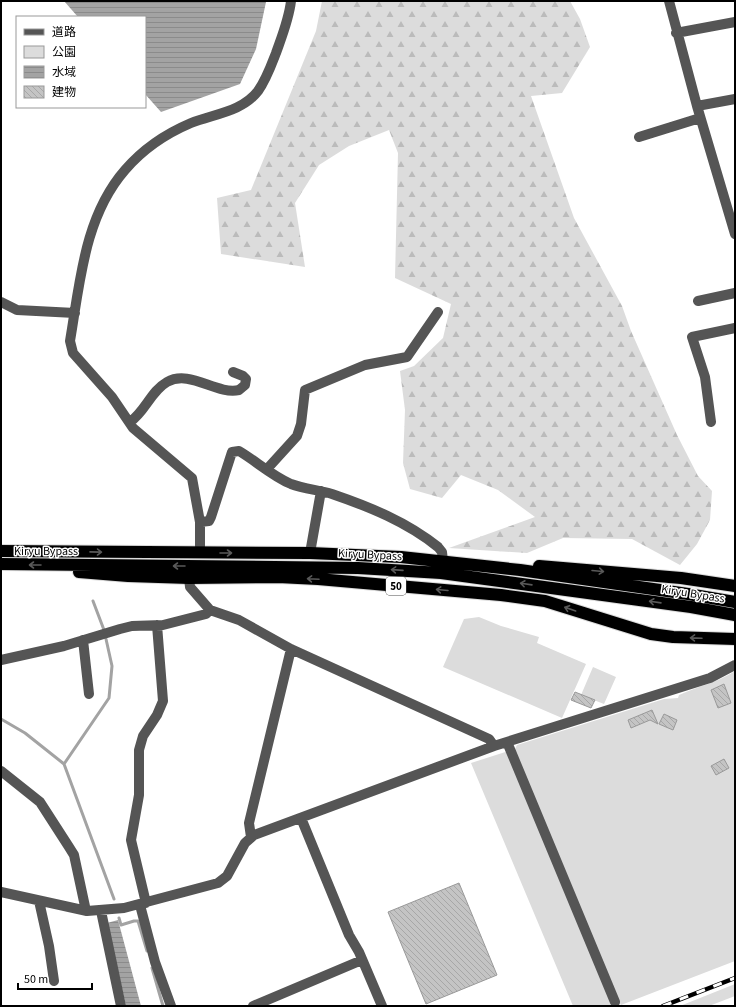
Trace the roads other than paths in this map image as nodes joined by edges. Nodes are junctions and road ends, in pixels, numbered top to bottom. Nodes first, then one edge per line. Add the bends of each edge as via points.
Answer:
1 (291, 1) edge
2 (669, 1) edge
3 (735, 22) edge
4 (676, 33) junction
5 (735, 99) edge
6 (696, 106) junction
7 (700, 118) junction
8 (639, 137) dead end
9 (731, 203) edge
10 (735, 234) edge
11 (735, 293) edge
12 (698, 301) dead end
13 (1, 302) edge
14 (438, 312) dead end
15 (75, 313) junction
16 (735, 328) edge
17 (233, 372) dead end
18 (130, 422) junction
19 (711, 422) dead end
20 (267, 469) junction
21 (321, 492) junction
22 (200, 522) junction
23 (1, 551) edge
24 (200, 553) junction
25 (310, 553) junction
26 (443, 561) junction
27 (1, 564) edge
28 (53, 565) junction
29 (476, 565) junction
30 (189, 578) junction
31 (735, 586) edge
32 (735, 602) edge
33 (210, 610) junction
34 (735, 615) edge
35 (157, 625) junction
36 (735, 639) edge
37 (83, 640) junction
38 (291, 649) junction
39 (1, 660) edge
40 (735, 665) edge
41 (89, 694) dead end
42 (507, 742) junction
43 (494, 746) junction
44 (1, 771) edge
45 (301, 818) junction
46 (251, 837) junction
47 (1, 892) edge
48 (39, 901) junction
49 (143, 904) junction
50 (86, 910) junction
51 (101, 911) junction
52 (362, 960) junction
53 (54, 981) dead end
54 (615, 1002) dead end
55 (121, 1006) edge
56 (171, 1006) edge
57 (253, 1006) edge
58 (382, 1006) edge

1 - 15 street via 288,22 258,92 236,108 172,131 157,140 135,159 113,185 99,209 92,228
2 - 4 street
3 - 4 street
4 - 6 street
5 - 6 street
6 - 7 street
7 - 8 street
7 - 9 street
9 - 10 street
11 - 12 street
13 - 15 street via 17,310
14 - 20 street via 407,357 365,365 305,390 297,436
15 - 18 street via 71,349
16 - 19 street via 692,337 705,377
17 - 18 street via 246,379 245,385 239,390 181,378 166,382
18 - 22 street via 138,433 192,478
20 - 21 street via 290,483
20 - 22 street via 239,451 232,452 211,517 209,521
21 - 25 street
21 - 26 street via 386,515 405,525 438,548 442,552
22 - 24 street
23 -> 24 highway, Kiryu Bypass
24 -> 25 highway, Kiryu Bypass
25 - 26 highway, Kiryu Bypass
26 - 29 highway, Kiryu Bypass
28 -> 27 highway, Kiryu Bypass / 50
28 - 30 highway, 50 via 91,573
34 -> 28 highway, Kiryu Bypass / 50 via 441,573 358,568
29 -> 31 highway via 510,563 681,578
29 - 32 highway, Kiryu Bypass
30 - 33 street via 190,587
36 -> 30 highway, 50 via 651,634 530,598 318,579
33 - 35 street via 206,614
33 - 38 street via 238,620
35 - 37 street via 132,626
35 - 49 street via 163,696 161,707 143,736 139,750 139,795 131,840
37 - 39 street
37 - 41 street
38 - 43 street via 489,739
38 - 46 street via 250,823
40 - 42 street via 695,683
42 - 43 street
42 - 54 street
43 - 45 street
44 - 50 street via 40,802 70,846
45 - 46 street
45 - 52 street via 348,935
46 - 49 street via 245,843 231,870 218,883
47 - 48 street
48 - 50 street
48 - 53 street
49 - 51 street
49 - 56 street via 155,962
50 - 51 street
51 - 55 street
52 - 57 street
52 - 58 street

